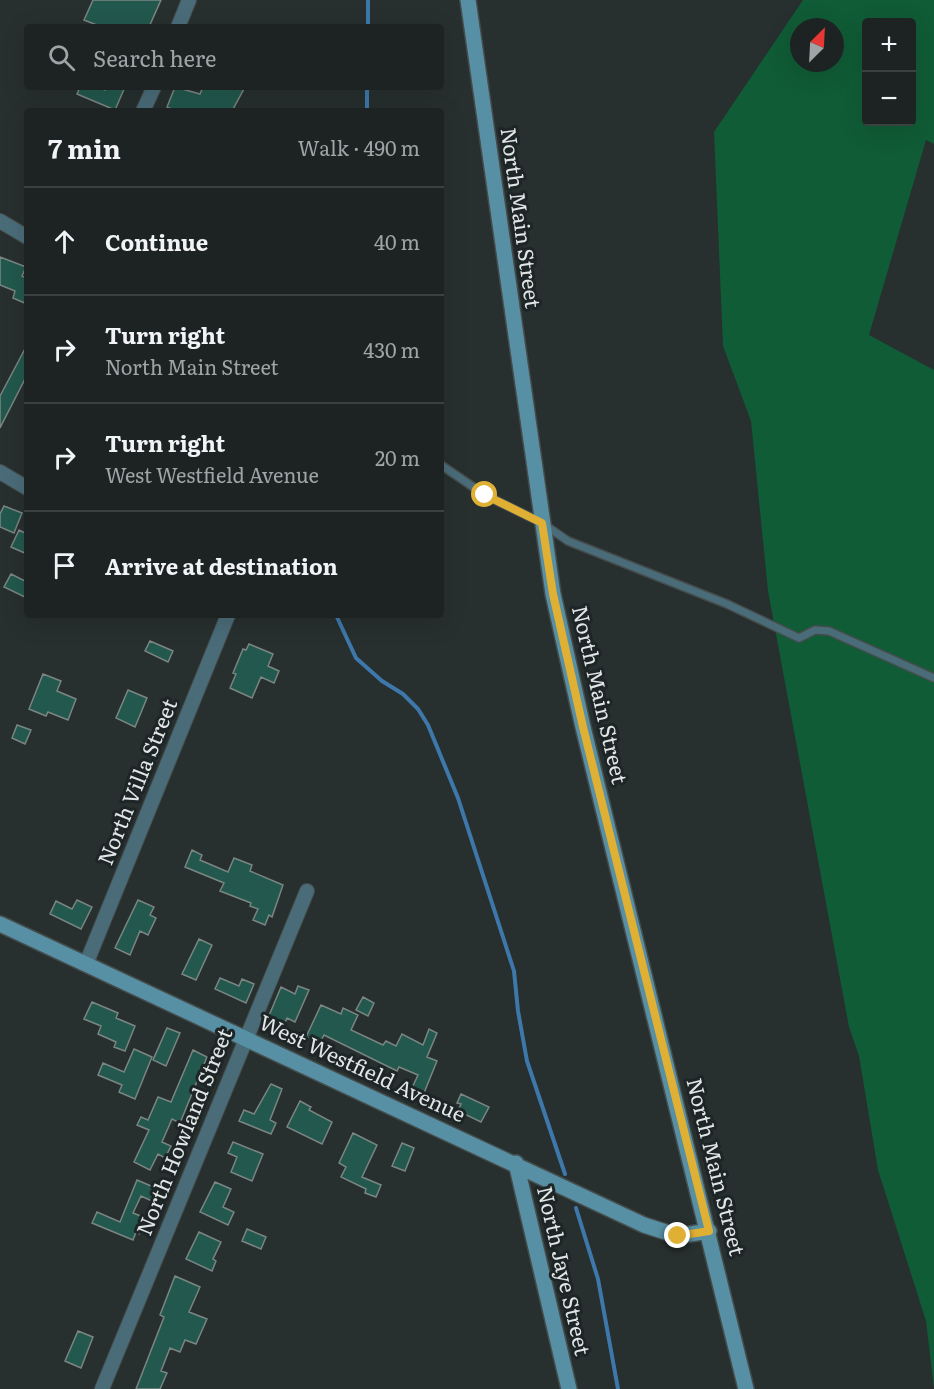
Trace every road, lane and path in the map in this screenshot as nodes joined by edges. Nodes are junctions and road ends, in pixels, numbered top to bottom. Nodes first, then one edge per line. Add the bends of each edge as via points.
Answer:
1 (189, 0) edge
2 (468, 0) edge
3 (179, 24) edge
4 (153, 90) edge
5 (144, 108) edge
6 (0, 221) edge
7 (24, 235) edge
8 (444, 467) edge
9 (0, 472) edge
10 (24, 486) edge
11 (542, 523) junction
12 (227, 618) edge
13 (934, 678) edge
14 (307, 891) dead end
15 (0, 924) edge
16 (86, 964) junction
17 (246, 1038) junction
18 (516, 1163) junction
19 (709, 1231) junction
20 (102, 1389) edge
21 (569, 1389) edge
22 (747, 1389) edge

1 - 3 street
2 - 11 main road, North Main Street
4 - 5 street
6 - 7 street
8 - 11 lane via 485,495
9 - 10 street
11 - 13 lane via 568,541 727,604 798,638 815,630 829,631
11 - 19 main road, North Main Street via 553,594 583,727
12 - 16 street, North Villa Street
14 - 17 street, North Howland Street
15 - 16 main road, West Westfield Avenue
16 - 17 main road, West Westfield Avenue
17 - 18 main road, West Westfield Avenue
17 - 20 street, North Howland Street
18 - 19 main road, West Westfield Avenue via 669,1235
18 - 21 main road, North Jaye Street
19 - 22 main road, North Main Street

